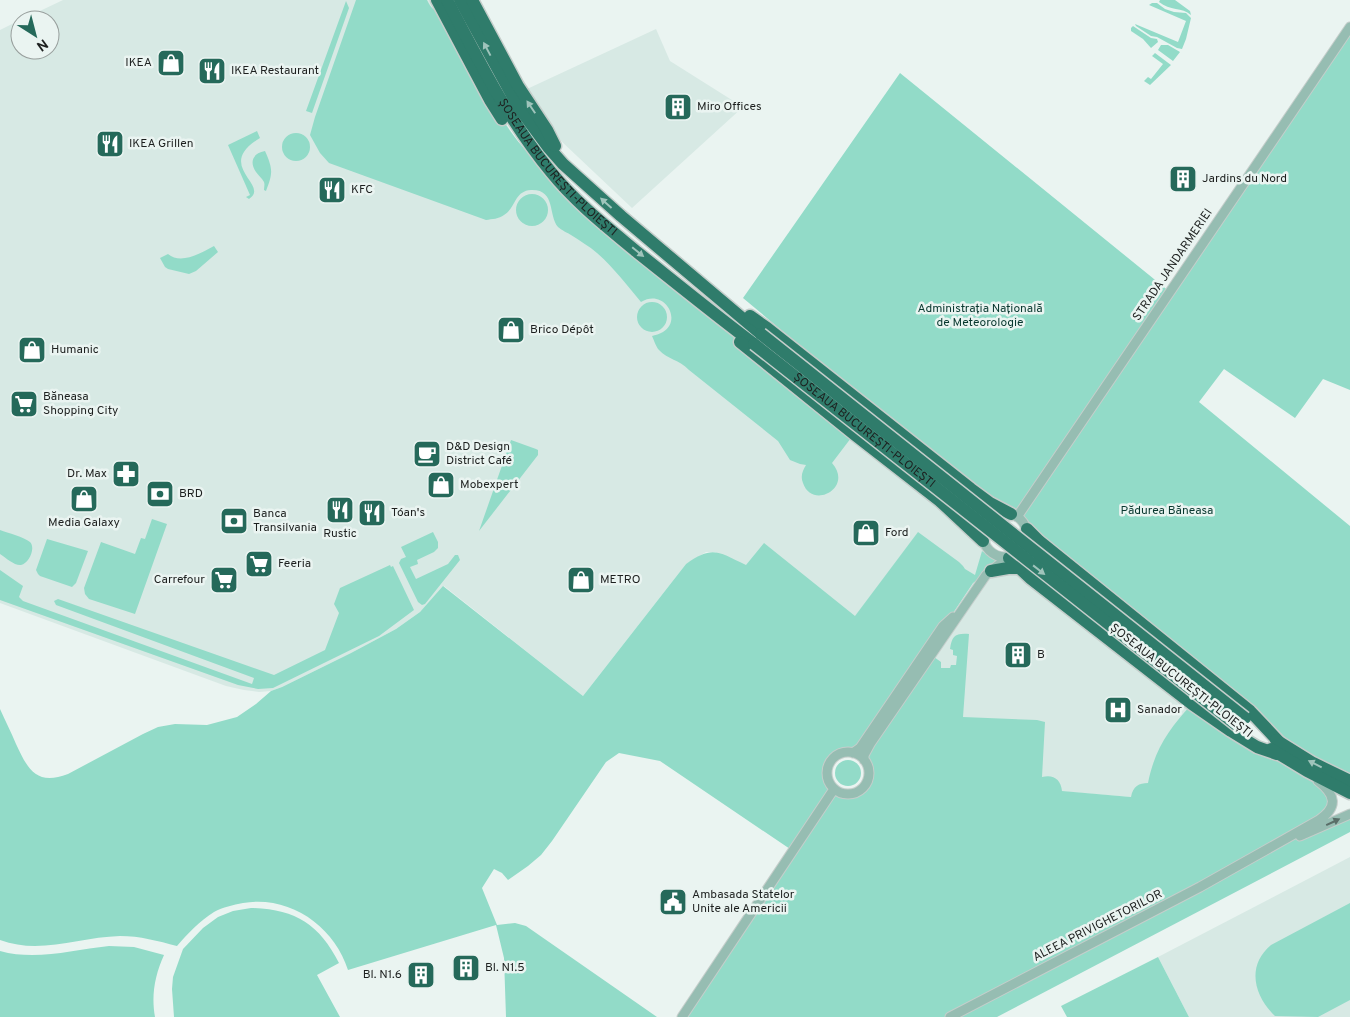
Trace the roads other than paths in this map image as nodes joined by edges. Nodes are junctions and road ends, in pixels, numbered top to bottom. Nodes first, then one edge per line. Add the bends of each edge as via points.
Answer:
1 (437, 0) edge
2 (447, 0) edge
3 (460, 0) edge
4 (472, 0) edge
5 (1350, 27) edge
6 (563, 164) junction
7 (551, 172) junction
8 (697, 279) junction
9 (687, 293) junction
10 (757, 339) junction
11 (1014, 515) junction
12 (1027, 529) junction
13 (983, 541) junction
14 (992, 554) junction
15 (1008, 558) junction
16 (1020, 568) junction
17 (988, 573) junction
18 (964, 607) junction
19 (1280, 749) junction
20 (854, 753) junction
21 (864, 760) junction
22 (1307, 771) junction
23 (1350, 781) edge
24 (834, 789) junction
25 (1350, 793) edge
26 (1350, 814) edge
27 (1256, 855) junction
28 (682, 1017) edge
29 (950, 1017) edge

1 - 7 highway via 509,130 529,154
2 - 7 highway, ȘOSEAUA BUCUREȘTI-PLOIEȘTI via 500,99
6 -> 3 highway, ȘOSEAUA BUCUREȘTI-PLOIEȘTI via 513,99
6 -> 4 highway via 547,130 518,86
5 - 11 street, STRADA JANDARMERIEI
8 -> 6 highway, ȘOSEAUA BUCUREȘTI-PLOIEȘTI
7 -> 9 highway, ȘOSEAUA BUCUREȘTI-PLOIEȘTI via 586,209
8 - 10 highway, ȘOSEAUA BUCUREȘTI-PLOIEȘTI
8 - 11 highway via 767,328 971,489
9 - 10 highway, ȘOSEAUA BUCUREȘTI-PLOIEȘTI
9 - 13 highway via 749,350 940,501
10 - 19 highway, ȘOSEAUA BUCUREȘTI-PLOIEȘTI, bridge via 1241,722
11 - 12 street
11 - 13 street via 1004,513 992,517 984,528
12 - 15 street via 1026,544 1016,555
12 - 19 highway via 1250,711
13 - 14 street
14 - 15 street
14 - 17 street
15 - 16 highway
15 - 17 street
16 - 17 highway
16 - 19 highway via 1192,704 1257,747
17 - 18 street
18 - 20 street via 943,626
18 - 21 street via 866,750
19 - 22 highway, ȘOSEAUA BUCUREȘTI-PLOIEȘTI
23 -> 19 highway, ȘOSEAUA BUCUREȘTI-PLOIEȘTI
20 - 21 street
20 - 24 street via 837,755 828,766 827,776
21 - 24 street via 868,780 864,787 850,794
22 - 25 highway, ȘOSEAUA BUCUREȘTI-PLOIEȘTI
22 - 27 street, ALEEA PRIVIGHETORILOR via 1328,790 1331,809 1319,820
24 - 28 street
27 -> 26 street, ALEEA PRIVIGHETORILOR
27 - 29 street, ALEEA PRIVIGHETORILOR

